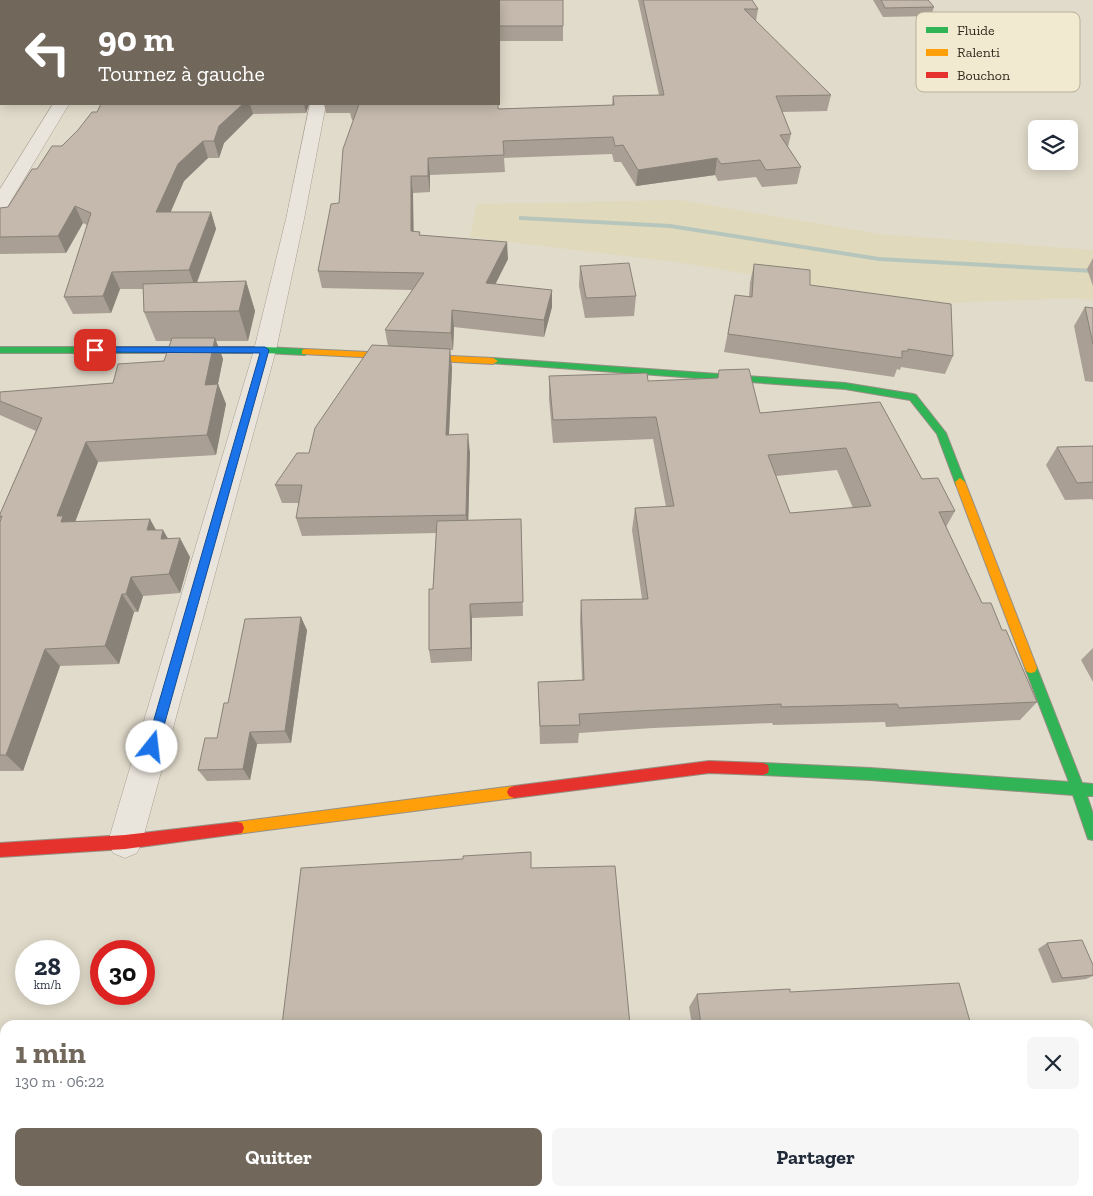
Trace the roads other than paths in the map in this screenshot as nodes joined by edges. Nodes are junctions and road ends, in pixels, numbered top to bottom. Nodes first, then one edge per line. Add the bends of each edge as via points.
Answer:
1 (60, 105) edge
2 (318, 105) edge
3 (0, 204) edge
4 (0, 350) edge
5 (265, 350) junction
6 (1078, 789) junction
7 (1093, 790) edge
8 (1093, 834) edge
9 (125, 842) junction
10 (0, 850) edge

1 - 3 street
2 - 5 street
4 - 5 street
5 - 6 street via 458,359 835,385 913,397 941,433
5 - 9 street
6 - 7 street
6 - 8 street
6 - 9 street via 870,774 709,767
9 - 10 street

